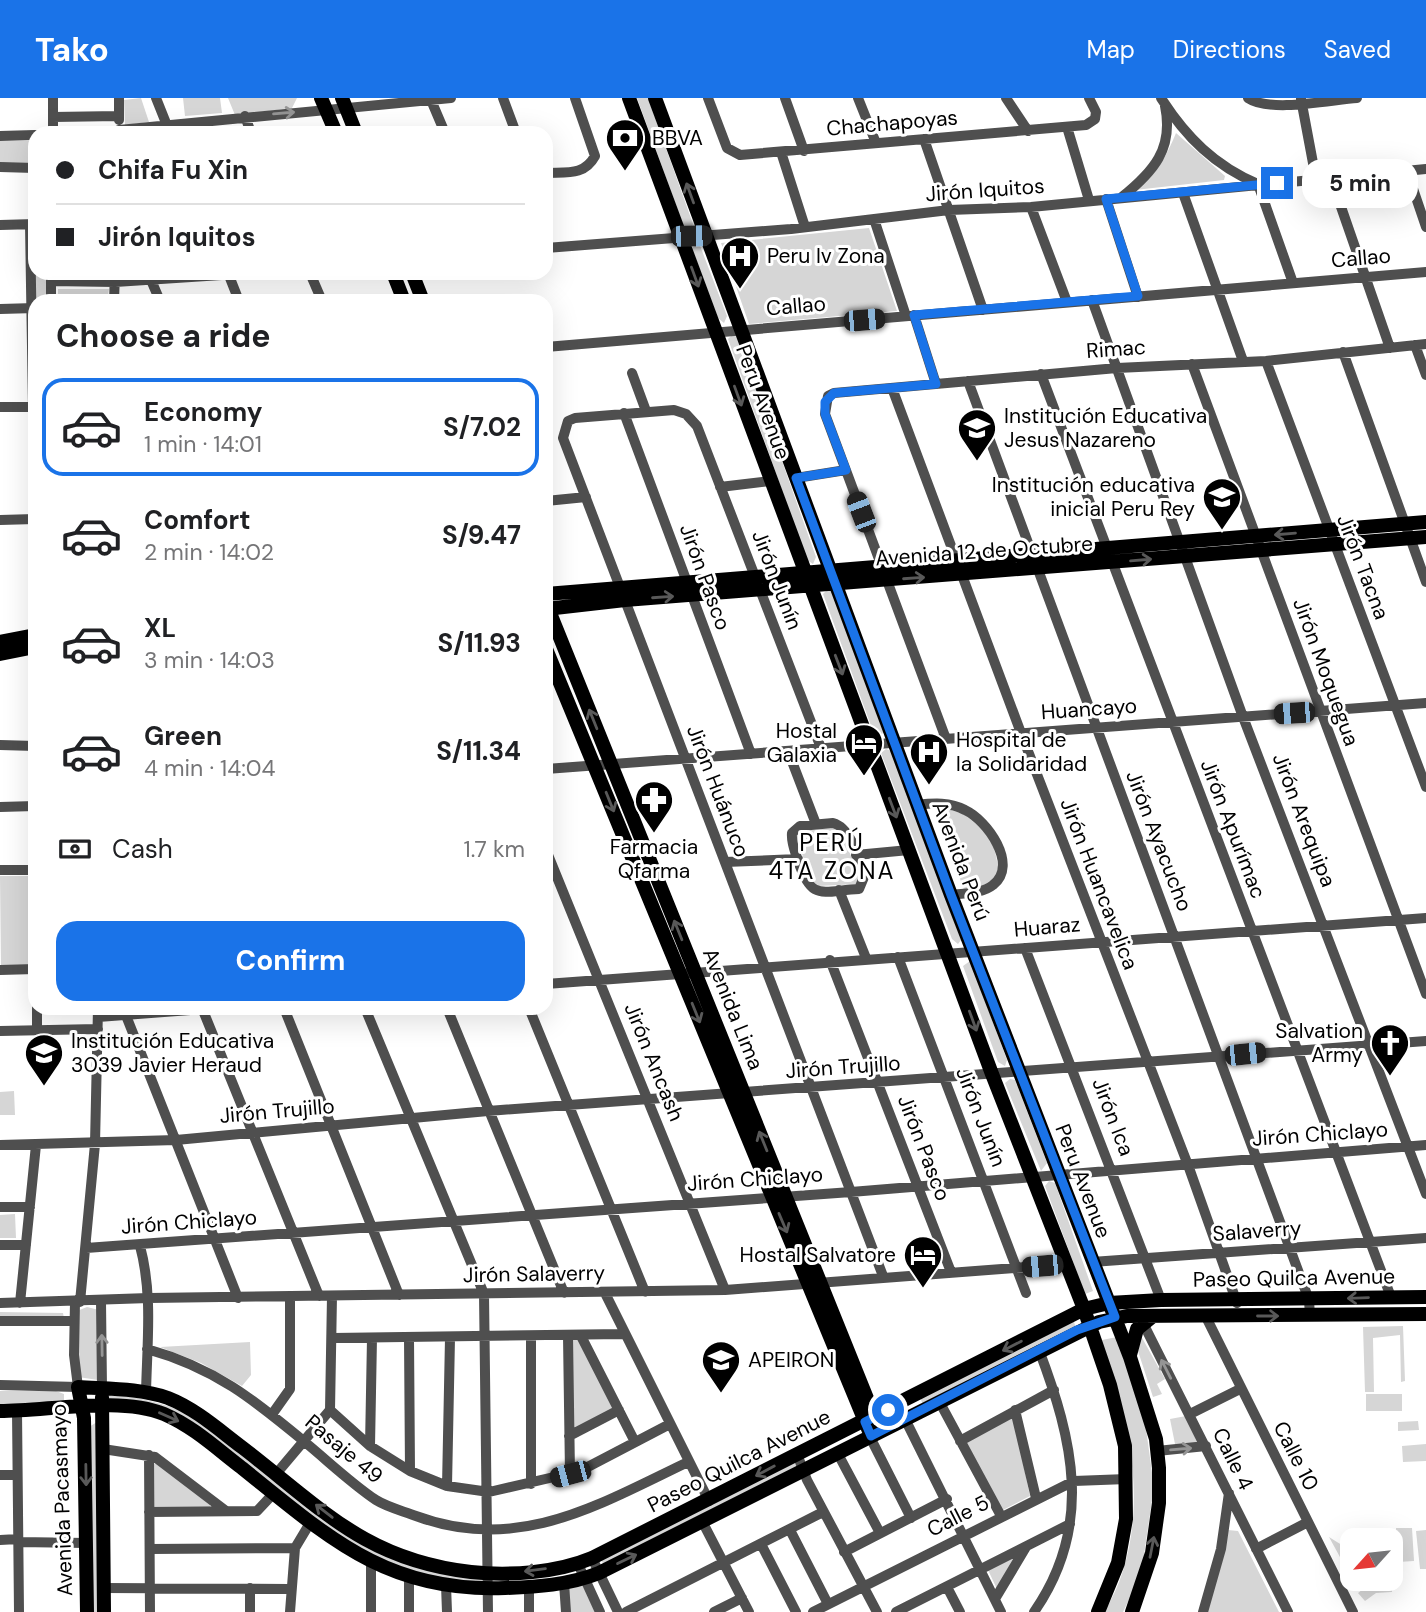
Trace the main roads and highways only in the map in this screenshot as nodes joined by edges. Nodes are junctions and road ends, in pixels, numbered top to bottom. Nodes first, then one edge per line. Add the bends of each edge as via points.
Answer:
1 (629, 98) edge
2 (655, 98) edge
3 (344, 102) edge
4 (323, 103) edge
5 (332, 126) edge
6 (353, 126) edge
7 (1426, 523) edge
8 (1408, 531) junction
9 (1426, 537) edge
10 (1260, 543) junction
11 (804, 572) junction
12 (832, 577) junction
13 (809, 586) junction
14 (689, 588) junction
15 (622, 593) junction
16 (553, 594) edge
17 (553, 606) edge
18 (553, 622) edge
19 (28, 636) edge
20 (0, 642) edge
21 (28, 648) edge
22 (0, 654) edge
23 (553, 666) edge
24 (687, 972) junction
25 (1020, 1073) joint
26 (1426, 1297) edge
27 (1084, 1308) junction
28 (1112, 1310) junction
29 (1426, 1314) edge
30 (1148, 1320) junction
31 (1090, 1324) junction
32 (1130, 1357) junction
33 (78, 1387) joint
34 (102, 1389) junction
35 (82, 1407) junction
36 (102, 1407) junction
37 (0, 1411) edge
38 (870, 1419) junction
39 (875, 1436) junction
40 (488, 1581) junction
41 (87, 1612) edge
42 (104, 1612) edge
43 (1098, 1612) edge
44 (1132, 1612) edge

1 -> 11 main road, Peru Avenue
12 -> 2 main road, Peru Avenue
3 - 6 main road
4 - 5 main road
7 - 8 main road, Avenida 12 de Octubre
8 - 9 main road, Avenida 12 de Octubre
8 - 10 main road, Avenida 12 de Octubre
12 -> 10 main road, Avenida 12 de Octubre via 962,575 1185,556
10 - 12 main road, Avenida 12 de Octubre via 1105,547 881,565
11 - 12 main road, Avenida 12 de Octubre
11 - 13 main road, Peru Avenue
11 - 14 main road, Avenida 12 de Octubre
12 - 13 main road, Avenida 12 de Octubre
12 - 25 main road, Avenida Perú
13 - 14 main road, Avenida 12 de Octubre
13 -> 27 main road, Peru Avenue
14 - 15 main road, Avenida 12 de Octubre
15 - 16 main road, Avenida 12 de Octubre
15 - 17 main road, Avenida 12 de Octubre
24 -> 18 main road, Avenida Lima
19 - 20 main road
21 - 22 main road
23 -> 24 main road, Avenida Lima
24 - 38 main road, Avenida Lima
25 - 28 main road, Peru Avenue
26 -> 28 main road, Paseo Quilca Avenue via 1161,1300
27 - 28 main road, Paseo Quilca Avenue
27 - 31 main road
27 -> 38 main road, Paseo Quilca Avenue
28 - 30 main road
28 - 31 main road, Paseo Quilca Avenue
28 - 32 main road, Peru Avenue
30 -> 29 main road
30 - 32 main road via 1133,1336
31 - 39 main road, Paseo Quilca Avenue
31 - 43 main road via 1125,1446 1127,1479 1122,1545
44 -> 32 main road, Peru Avenue via 1144,1582 1159,1503 1157,1451
33 - 34 main road, Paseo Quilca Avenue
33 - 35 main road, Avenida Pacasmayo
34 - 36 main road, Avenida Pacasmayo
40 -> 34 main road, Paseo Quilca Avenue via 386,1552 342,1525 201,1415 167,1398
35 - 36 main road, Paseo Quilca Avenue
35 - 37 main road, Paseo Quilca Avenue
35 -> 41 main road, Avenida Pacasmayo
36 -> 40 main road, Paseo Quilca Avenue via 161,1413 183,1423 310,1523 370,1563 446,1585
36 - 42 main road, Avenida Pacasmayo
38 - 39 main road, Avenida Lima
38 -> 40 main road, Paseo Quilca Avenue via 585,1561
40 -> 39 main road, Paseo Quilca Avenue via 528,1587 584,1579

